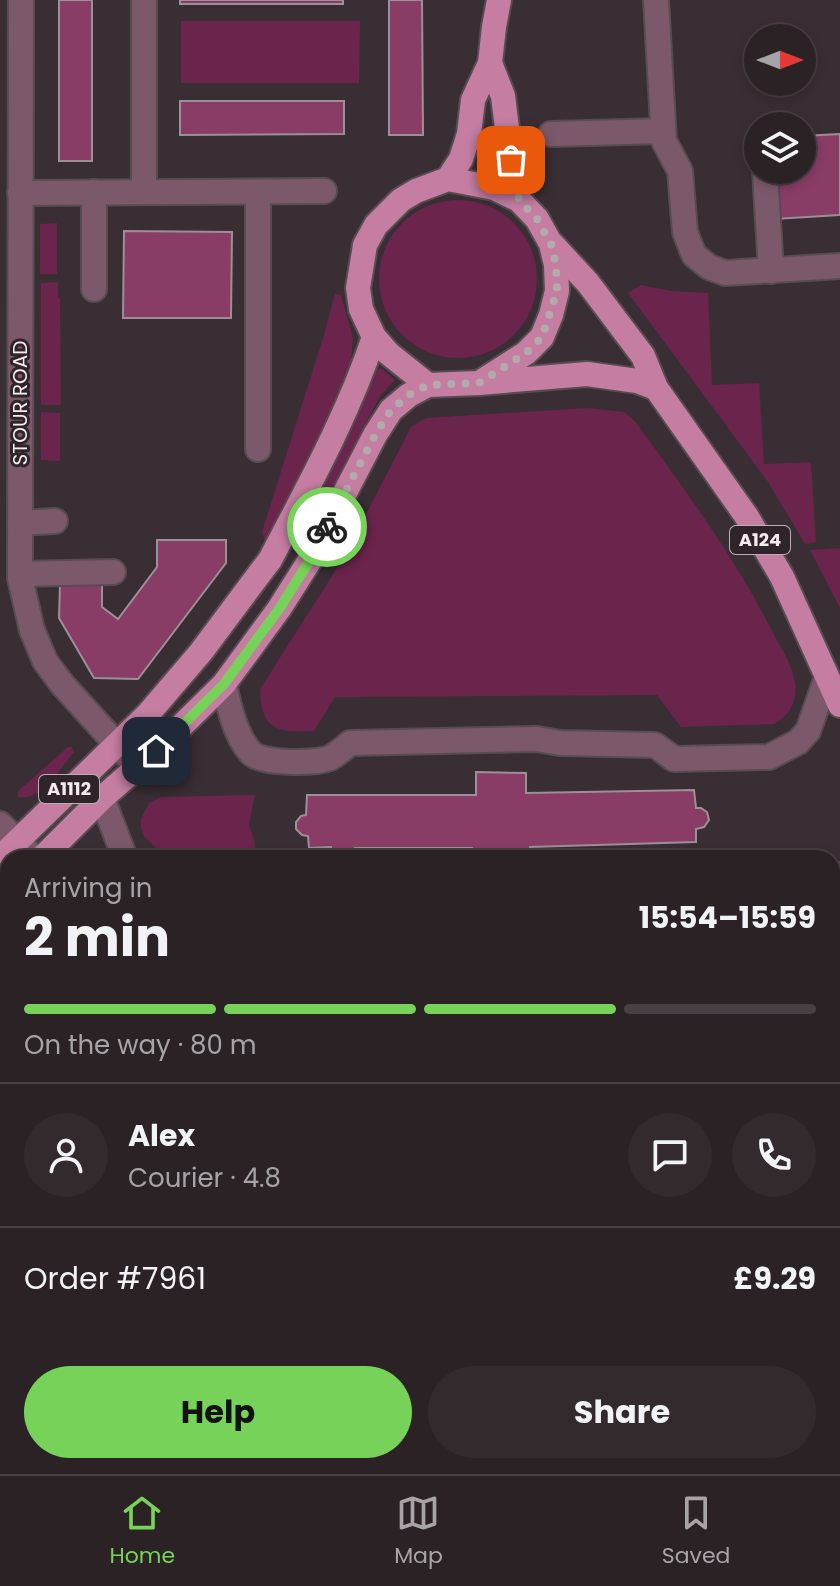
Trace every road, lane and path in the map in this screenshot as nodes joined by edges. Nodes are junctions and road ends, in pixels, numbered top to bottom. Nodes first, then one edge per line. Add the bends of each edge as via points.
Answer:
1 (21, 0) edge
2 (144, 0) edge
3 (499, 0) edge
4 (656, 0) edge
5 (490, 63) junction
6 (663, 131) junction
7 (551, 134) dead end
8 (448, 179) junction
9 (766, 184) edge
10 (144, 191) junction
11 (324, 191) dead end
12 (94, 192) junction
13 (258, 192) junction
14 (20, 193) junction
15 (519, 200) junction
16 (551, 244) junction
17 (840, 266) edge
18 (771, 271) junction
19 (94, 289) dead end
20 (374, 337) junction
21 (479, 383) junction
22 (428, 385) junction
23 (656, 388) junction
24 (258, 449) dead end
25 (55, 521) dead end
26 (20, 523) junction
27 (113, 572) dead end
28 (20, 574) junction
29 (827, 677) junction
30 (224, 684) junction
31 (840, 705) edge
32 (116, 743) junction
33 (138, 768) junction
34 (102, 798) junction
35 (6, 841) edge
36 (50, 850) edge
37 (122, 850) edge

1 - 14 street, STOUR ROAD
2 - 10 street
3 - 5 main road, A124
4 - 6 street
5 - 8 main road, A124 via 473,100 461,159
5 - 15 main road, A124 via 503,96
6 - 7 street
6 - 18 street via 680,171 685,232 694,255 725,273
8 - 15 main road via 494,188
8 - 20 main road via 401,200 365,245 358,288
9 - 18 street
10 - 12 street
10 - 13 street
11 - 13 street
12 - 14 street
12 - 19 street
13 - 24 street
14 - 26 street, STOUR ROAD
15 - 16 main road, A124
16 - 21 main road, A124 via 557,291 542,337
16 - 23 main road, A124 via 643,356
17 - 18 street
20 - 22 main road
20 - 32 main road, A1112 via 323,461 270,560 201,652
21 - 22 main road
21 - 23 main road via 587,374
22 - 30 main road, A1112 via 391,410 310,560
23 - 29 main road, A124 via 747,517 782,577
25 - 26 street
26 - 28 street, STOUR ROAD
27 - 28 street
28 - 32 street, STOUR ROAD via 45,661
29 - 30 street via 808,731 798,742 769,757 674,759 655,745 537,739 350,743 328,759 263,759 253,756 240,734
29 - 31 main road, A124
30 - 33 main road, A1112
32 - 33 street, STOUR ROAD
32 - 35 main road, A1112
33 - 34 main road, A1112
34 - 36 main road, A1112
34 - 37 street

